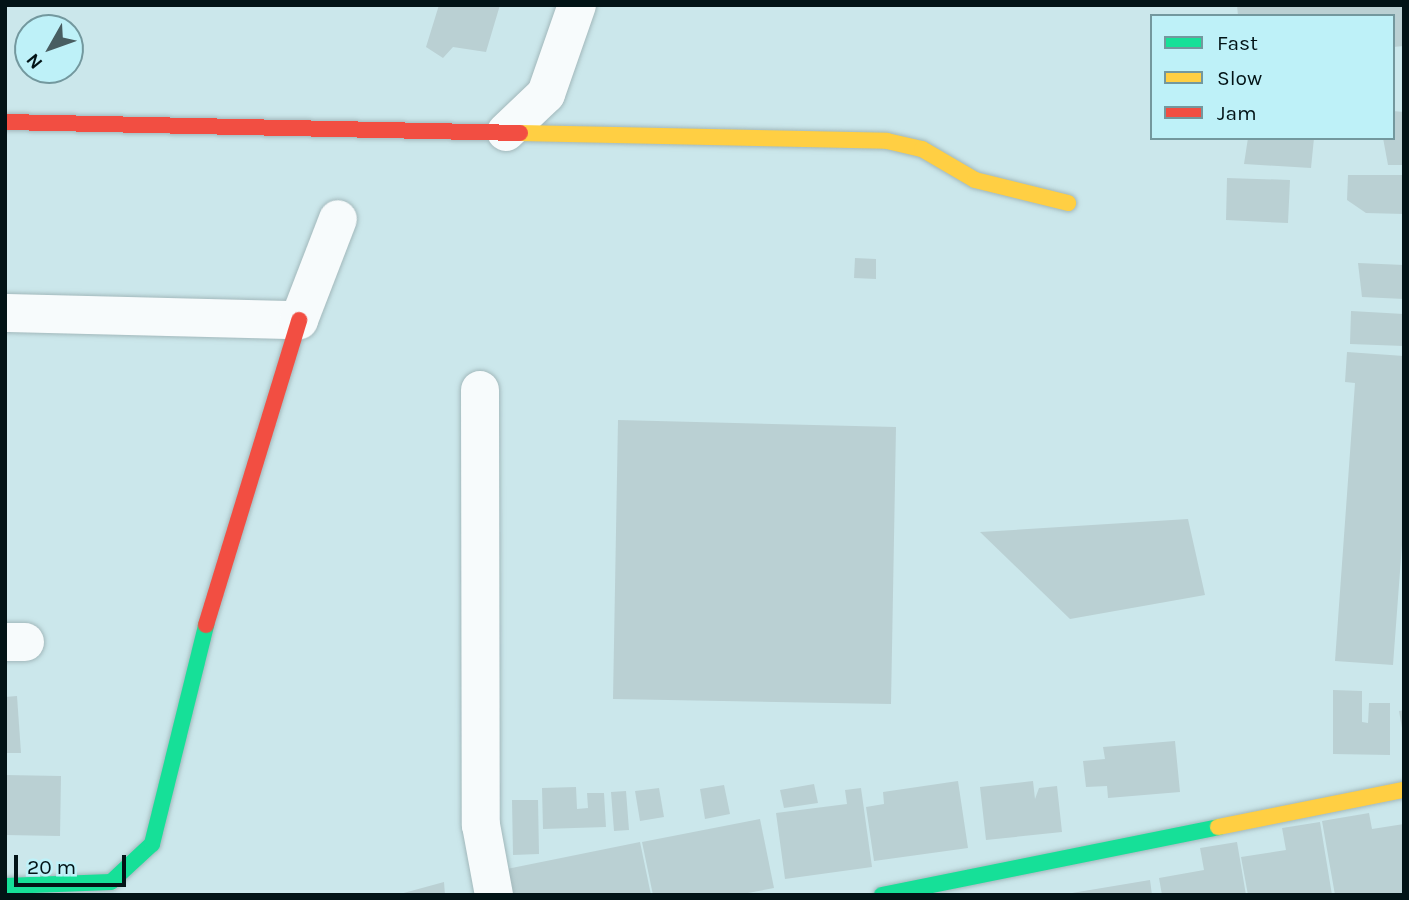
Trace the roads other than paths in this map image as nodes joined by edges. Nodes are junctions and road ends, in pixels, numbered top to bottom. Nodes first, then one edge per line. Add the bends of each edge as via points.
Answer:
1 (577, 5) edge
2 (5, 122) edge
3 (506, 132) junction
4 (1068, 203) dead end
5 (338, 219) dead end
6 (5, 313) edge
7 (299, 320) junction
8 (480, 390) dead end
9 (1404, 790) edge
10 (5, 886) edge
11 (494, 895) edge
12 (882, 895) edge

1 - 3 street via 546,94
2 - 3 street
3 - 4 street via 887,141 922,149 975,180
5 - 7 street
6 - 7 street
7 - 10 street via 219,572 152,844 111,881
8 - 11 street via 481,825
9 - 12 street

